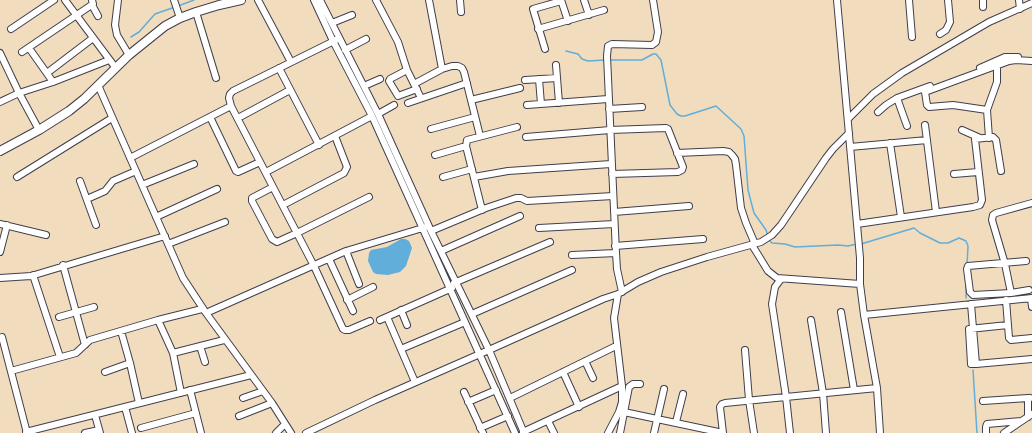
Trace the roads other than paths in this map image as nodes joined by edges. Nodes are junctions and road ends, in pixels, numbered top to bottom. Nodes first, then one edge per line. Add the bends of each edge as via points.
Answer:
1 (54, 0) edge
2 (65, 0) edge
3 (118, 0) edge
4 (241, 0) edge
5 (258, 0) edge
6 (314, 0) edge
7 (320, 0) edge
8 (376, 0) edge
9 (430, 0) edge
10 (460, 0) edge
11 (584, 0) edge
12 (653, 0) edge
13 (837, 0) edge
14 (909, 0) edge
15 (948, 0) edge
16 (983, 0) edge
17 (1019, 0) edge
18 (561, 1) edge
19 (174, 2) edge
20 (92, 3) edge
21 (1032, 3) edge
22 (983, 8) dead end
23 (1020, 9) junction
24 (604, 10) dead end
25 (196, 12) junction
26 (461, 12) dead end
27 (76, 14) junction
28 (179, 14) junction
29 (352, 15) dead end
30 (589, 15) junction
31 (98, 16) dead end
32 (568, 21) junction
33 (332, 23) junction
34 (11, 28) dead end
35 (538, 29) junction
36 (940, 34) dead end
37 (912, 37) dead end
38 (93, 38) junction
39 (366, 39) dead end
40 (336, 40) junction
41 (29, 48) junction
42 (545, 49) dead end
43 (345, 50) junction
44 (22, 52) dead end
45 (0, 54) edge
46 (129, 54) junction
47 (1032, 57) edge
48 (109, 60) junction
49 (1032, 61) edge
50 (291, 62) junction
51 (556, 65) dead end
52 (997, 66) junction
53 (115, 67) junction
54 (279, 68) junction
55 (442, 69) junction
56 (407, 70) junction
57 (48, 73) junction
58 (216, 78) dead end
59 (557, 78) junction
60 (380, 79) dead end
61 (539, 79) junction
62 (525, 80) dead end
63 (54, 82) junction
64 (467, 83) junction
65 (98, 85) junction
66 (364, 86) junction
67 (416, 86) junction
68 (520, 88) dead end
69 (290, 90) junction
70 (19, 93) junction
71 (421, 98) junction
72 (897, 98) junction
73 (608, 99) junction
74 (471, 100) junction
75 (0, 102) edge
76 (560, 102) junction
77 (408, 103) dead end
78 (541, 104) junction
79 (394, 105) dead end
80 (527, 105) dead end
81 (231, 106) junction
82 (642, 107) dead end
83 (609, 109) junction
84 (987, 110) junction
85 (878, 112) dead end
86 (375, 115) junction
87 (475, 117) junction
88 (112, 118) junction
89 (210, 118) junction
90 (238, 118) junction
91 (848, 118) junction
92 (925, 125) dead end
93 (907, 126) dead end
94 (517, 127) dead end
95 (431, 128) dead end
96 (39, 130) junction
97 (610, 130) junction
98 (962, 130) dead end
99 (849, 133) junction
100 (335, 136) junction
101 (480, 136) junction
102 (526, 137) dead end
103 (982, 138) junction
104 (989, 138) junction
105 (927, 140) junction
106 (890, 143) junction
107 (319, 145) junction
108 (466, 146) junction
109 (850, 147) junction
110 (0, 151) edge
111 (677, 153) junction
112 (435, 155) dead end
113 (130, 158) junction
114 (260, 162) junction
115 (194, 164) dead end
116 (611, 164) junction
117 (472, 169) junction
118 (136, 171) junction
119 (1001, 171) dead end
120 (266, 172) junction
121 (978, 172) junction
122 (612, 174) junction
123 (954, 174) dead end
124 (17, 177) dead end
125 (443, 177) dead end
126 (474, 177) junction
127 (80, 181) dead end
128 (142, 185) junction
129 (273, 186) junction
130 (217, 189) dead end
131 (613, 196) junction
132 (369, 197) dead end
133 (87, 199) junction
134 (1032, 203) edge
135 (282, 205) junction
136 (689, 206) dead end
137 (482, 210) junction
138 (614, 212) junction
139 (936, 212) junction
140 (520, 216) dead end
141 (156, 217) junction
142 (901, 217) junction
143 (225, 222) dead end
144 (0, 224) edge
145 (614, 224) junction
146 (857, 224) junction
147 (7, 225) junction
148 (96, 225) dead end
149 (428, 228) junction
150 (539, 228) dead end
151 (297, 234) junction
152 (46, 235) dead end
153 (164, 236) junction
154 (703, 239) dead end
155 (550, 242) dead end
156 (168, 244) junction
157 (756, 244) junction
158 (615, 246) junction
159 (346, 251) junction
160 (441, 251) junction
161 (0, 252) edge
162 (616, 253) junction
163 (572, 255) dead end
164 (329, 259) junction
165 (1026, 261) dead end
166 (1005, 264) junction
167 (63, 265) junction
168 (314, 266) junction
169 (572, 270) dead end
170 (33, 275) junction
171 (0, 278) edge
172 (781, 279) junction
173 (457, 283) junction
174 (359, 284) dead end
175 (860, 284) junction
176 (373, 287) dead end
177 (449, 287) junction
178 (1029, 290) dead end
179 (620, 293) junction
180 (999, 293) junction
181 (1011, 293) junction
182 (1032, 298) edge
183 (347, 300) junction
184 (1003, 301) junction
185 (971, 304) junction
186 (94, 307) dead end
187 (1032, 307) edge
188 (401, 310) junction
189 (204, 311) junction
190 (353, 311) dead end
191 (76, 312) junction
192 (841, 312) dead end
193 (472, 314) junction
194 (864, 315) junction
195 (387, 316) junction
196 (59, 317) dead end
197 (158, 320) junction
198 (380, 320) dead end
199 (811, 320) dead end
200 (370, 321) dead end
201 (465, 322) junction
202 (407, 325) dead end
203 (1008, 326) junction
204 (973, 328) junction
205 (121, 331) junction
206 (2, 337) dead end
207 (1032, 338) edge
208 (224, 340) junction
209 (85, 345) junction
210 (200, 346) junction
211 (616, 346) junction
212 (401, 349) junction
213 (489, 350) junction
214 (745, 350) dead end
215 (173, 353) junction
216 (480, 354) junction
217 (60, 357) junction
218 (1032, 359) edge
219 (585, 361) junction
220 (205, 362) dead end
221 (130, 363) junction
222 (11, 372) junction
223 (104, 372) dead end
224 (563, 372) junction
225 (251, 375) junction
226 (593, 378) dead end
227 (415, 382) junction
228 (640, 384) dead end
229 (622, 386) junction
230 (877, 388) junction
231 (664, 389) dead end
232 (190, 390) junction
233 (496, 390) junction
234 (854, 390) junction
235 (263, 391) junction
236 (464, 392) dead end
237 (181, 393) junction
238 (823, 393) junction
239 (683, 394) dead end
240 (786, 397) junction
241 (243, 398) dead end
242 (510, 398) junction
243 (1030, 398) edge
244 (749, 400) junction
245 (983, 401) dead end
246 (468, 402) junction
247 (139, 403) junction
248 (272, 403) junction
249 (125, 406) junction
250 (578, 406) junction
251 (624, 412) junction
252 (196, 413) junction
253 (95, 415) junction
254 (1030, 415) edge
255 (239, 416) dead end
256 (508, 416) junction
257 (657, 419) junction
258 (548, 421) junction
259 (1021, 421) junction
260 (676, 422) junction
261 (285, 424) junction
262 (688, 425) junction
263 (142, 428) dead end
264 (100, 431) edge
265 (481, 431) edge
266 (27, 432) edge
267 (85, 433) edge
268 (132, 433) edge
269 (201, 433) edge
270 (276, 433) edge
271 (291, 433) edge
272 (306, 433) edge
273 (516, 433) edge
274 (523, 433) edge
275 (554, 433) edge
276 (608, 433) edge
277 (620, 433) edge
278 (654, 433) edge
279 (686, 433) edge
280 (723, 433) edge
281 (754, 433) edge
282 (790, 433) edge
283 (826, 433) edge
284 (880, 433) edge
285 (986, 433) edge
286 (1004, 433) edge

1 - 34 street
2 - 27 street
3 - 46 street via 115,25 117,35
4 - 25 main road
5 - 50 street
6 - 40 street
7 - 33 street
8 - 56 street via 398,42
9 - 55 street
10 - 26 street
11 - 30 street
12 - 73 street via 658,32 656,42 652,45 608,46
13 - 91 street
14 - 37 street
15 - 36 street via 950,22 946,30
16 - 22 street
17 - 23 street
18 - 32 street
18 - 35 street via 533,9
19 - 28 street
20 - 27 street
20 - 31 street
21 - 23 street
23 - 91 street via 989,22 902,73 873,94
24 - 30 street
25 - 28 main road
25 - 58 street
27 - 38 street
27 - 41 street
28 - 46 main road
29 - 33 street
30 - 32 street
32 - 35 street
33 - 40 street
35 - 42 street
38 - 48 street
38 - 57 street
39 - 43 street
40 - 43 street
40 - 50 street
40 - 86 street
41 - 44 street
41 - 57 street
43 - 66 street
45 - 70 street
46 - 53 main road
47 - 72 street via 1011,56
48 - 53 street
48 - 63 street
49 - 52 street via 1016,60
50 - 54 street
51 - 59 street
52 - 84 street via 997,82
52 - 84 street via 925,92 929,107 953,105
53 - 65 main road
54 - 69 street
54 - 81 street via 233,91 229,98
55 - 64 street via 452,66 462,68
55 - 67 street
56 - 67 street
56 - 67 street via 389,81 398,96
57 - 63 street
59 - 61 street
59 - 76 street
60 - 66 street
61 - 62 street
61 - 78 street
63 - 70 street
64 - 71 street
64 - 74 street
65 - 88 street
65 - 96 main road via 69,111
66 - 86 street
67 - 71 street
68 - 74 street
69 - 90 street
69 - 107 street
70 - 75 street
70 - 96 street
71 - 77 street
72 - 85 street
72 - 93 street
73 - 76 street
73 - 83 street
74 - 87 street
76 - 78 street
78 - 80 street
79 - 86 street
81 - 89 street
81 - 90 street
82 - 83 street
83 - 97 street
84 - 104 street
86 - 100 street
86 - 149 street
87 - 95 street
87 - 101 street
88 - 113 street
88 - 124 street
89 - 113 street
89 - 114 street via 236,171
90 - 114 street
91 - 99 street
92 - 105 street
94 - 101 street
96 - 110 main road
97 - 102 street
97 - 111 street via 666,128
97 - 116 street
98 - 103 street
99 - 109 street
99 - 157 street via 832,149 781,225 772,235
100 - 107 street
100 - 135 street via 346,167 344,173
101 - 108 street via 468,138
103 - 104 street
103 - 121 street via 974,141
104 - 119 street via 993,137 996,140
105 - 106 street
105 - 139 street
106 - 109 street
106 - 142 street
107 - 120 street
108 - 112 street
108 - 117 street
109 - 146 street
111 - 122 street via 683,167 681,171
111 - 157 street via 722,151 732,155 735,159 741,208
113 - 118 street
114 - 120 street
115 - 128 street
116 - 122 street
116 - 126 street via 508,171
117 - 125 street
117 - 126 street
118 - 128 street
118 - 133 street via 113,181 105,191
120 - 129 street
121 - 123 street
121 - 139 street via 982,200 980,204
122 - 131 street
126 - 137 street
127 - 133 street
128 - 141 street
129 - 135 street
129 - 151 street via 252,200 272,240 277,242
130 - 141 street
131 - 137 street via 527,201 516,198
131 - 138 street
132 - 151 street
133 - 148 street
134 - 166 street via 993,215 992,220
135 - 151 street
136 - 138 street
137 - 149 street
138 - 145 street
139 - 142 street
140 - 160 street
141 - 153 street
142 - 146 street
143 - 156 street
144 - 147 street
145 - 150 street
145 - 158 street
146 - 175 street
147 - 152 street
147 - 161 street
149 - 159 street
149 - 160 street
149 - 177 street
151 - 168 street
153 - 156 street
153 - 167 street
154 - 158 street
155 - 173 street
156 - 189 street via 183,278
157 - 172 street via 768,271
157 - 179 street via 661,272
158 - 162 street
159 - 164 street
159 - 174 street
160 - 173 street
162 - 163 street
162 - 179 street
164 - 168 street
164 - 183 street
165 - 166 street
166 - 180 street via 967,267 971,294
166 - 181 street
167 - 170 street
167 - 191 street
168 - 189 street
168 - 200 street via 345,330
169 - 193 street
170 - 171 street
170 - 217 street
172 - 175 street
172 - 240 street via 775,287 772,304
173 - 177 street
173 - 193 street
175 - 194 street
176 - 183 street
177 - 188 street
177 - 201 street
178 - 181 street
179 - 211 street via 614,318
179 - 213 street
180 - 181 street
180 - 184 street
182 - 184 street
182 - 187 street
183 - 190 street
184 - 185 street
184 - 203 street
185 - 194 street
185 - 204 street
186 - 191 street
188 - 195 street
188 - 202 street
189 - 197 street
189 - 208 street
191 - 196 street
191 - 209 street
192 - 234 street
193 - 213 street
194 - 230 street
195 - 198 street
195 - 212 street
197 - 205 street
197 - 215 street
199 - 238 street
201 - 212 street
201 - 216 street
203 - 204 street
203 - 207 street via 1011,340
204 - 218 street via 976,364
205 - 209 street via 90,340
205 - 221 street
206 - 222 street
208 - 210 street
208 - 225 street
209 - 217 street via 76,353
210 - 215 street
210 - 220 street
211 - 219 street
211 - 229 street
212 - 227 street
213 - 216 street
213 - 242 street
214 - 244 street
215 - 237 street
216 - 227 street
216 - 233 street
217 - 222 street
219 - 224 street
219 - 226 street
221 - 223 street
221 - 247 street
222 - 266 street
224 - 242 street
224 - 250 street
225 - 232 street
225 - 235 street
227 - 272 street
228 - 251 street via 632,384 629,387
229 - 250 street
229 - 276 street via 622,402
230 - 234 street
230 - 284 street
231 - 257 street
232 - 237 street
232 - 252 street
233 - 246 street
233 - 256 street
234 - 238 street
235 - 241 street
235 - 248 street
236 - 246 street
237 - 247 street
238 - 240 street
238 - 283 street
239 - 260 street
240 - 244 street
240 - 282 street
242 - 274 street
243 - 245 street
243 - 254 street
244 - 280 street via 722,404 720,411
244 - 281 street
246 - 265 street
247 - 249 street
248 - 255 street
248 - 261 street
249 - 253 street
249 - 268 street
250 - 258 street
251 - 257 street
251 - 277 street
252 - 263 street
252 - 269 street
253 - 264 street
253 - 266 street
254 - 259 street
256 - 265 street
256 - 273 street
257 - 260 street
257 - 278 street
258 - 274 street
258 - 275 street
259 - 285 street via 987,424
259 - 286 street
260 - 262 street
261 - 270 street
261 - 271 street
262 - 279 street
262 - 280 street
264 - 267 street

